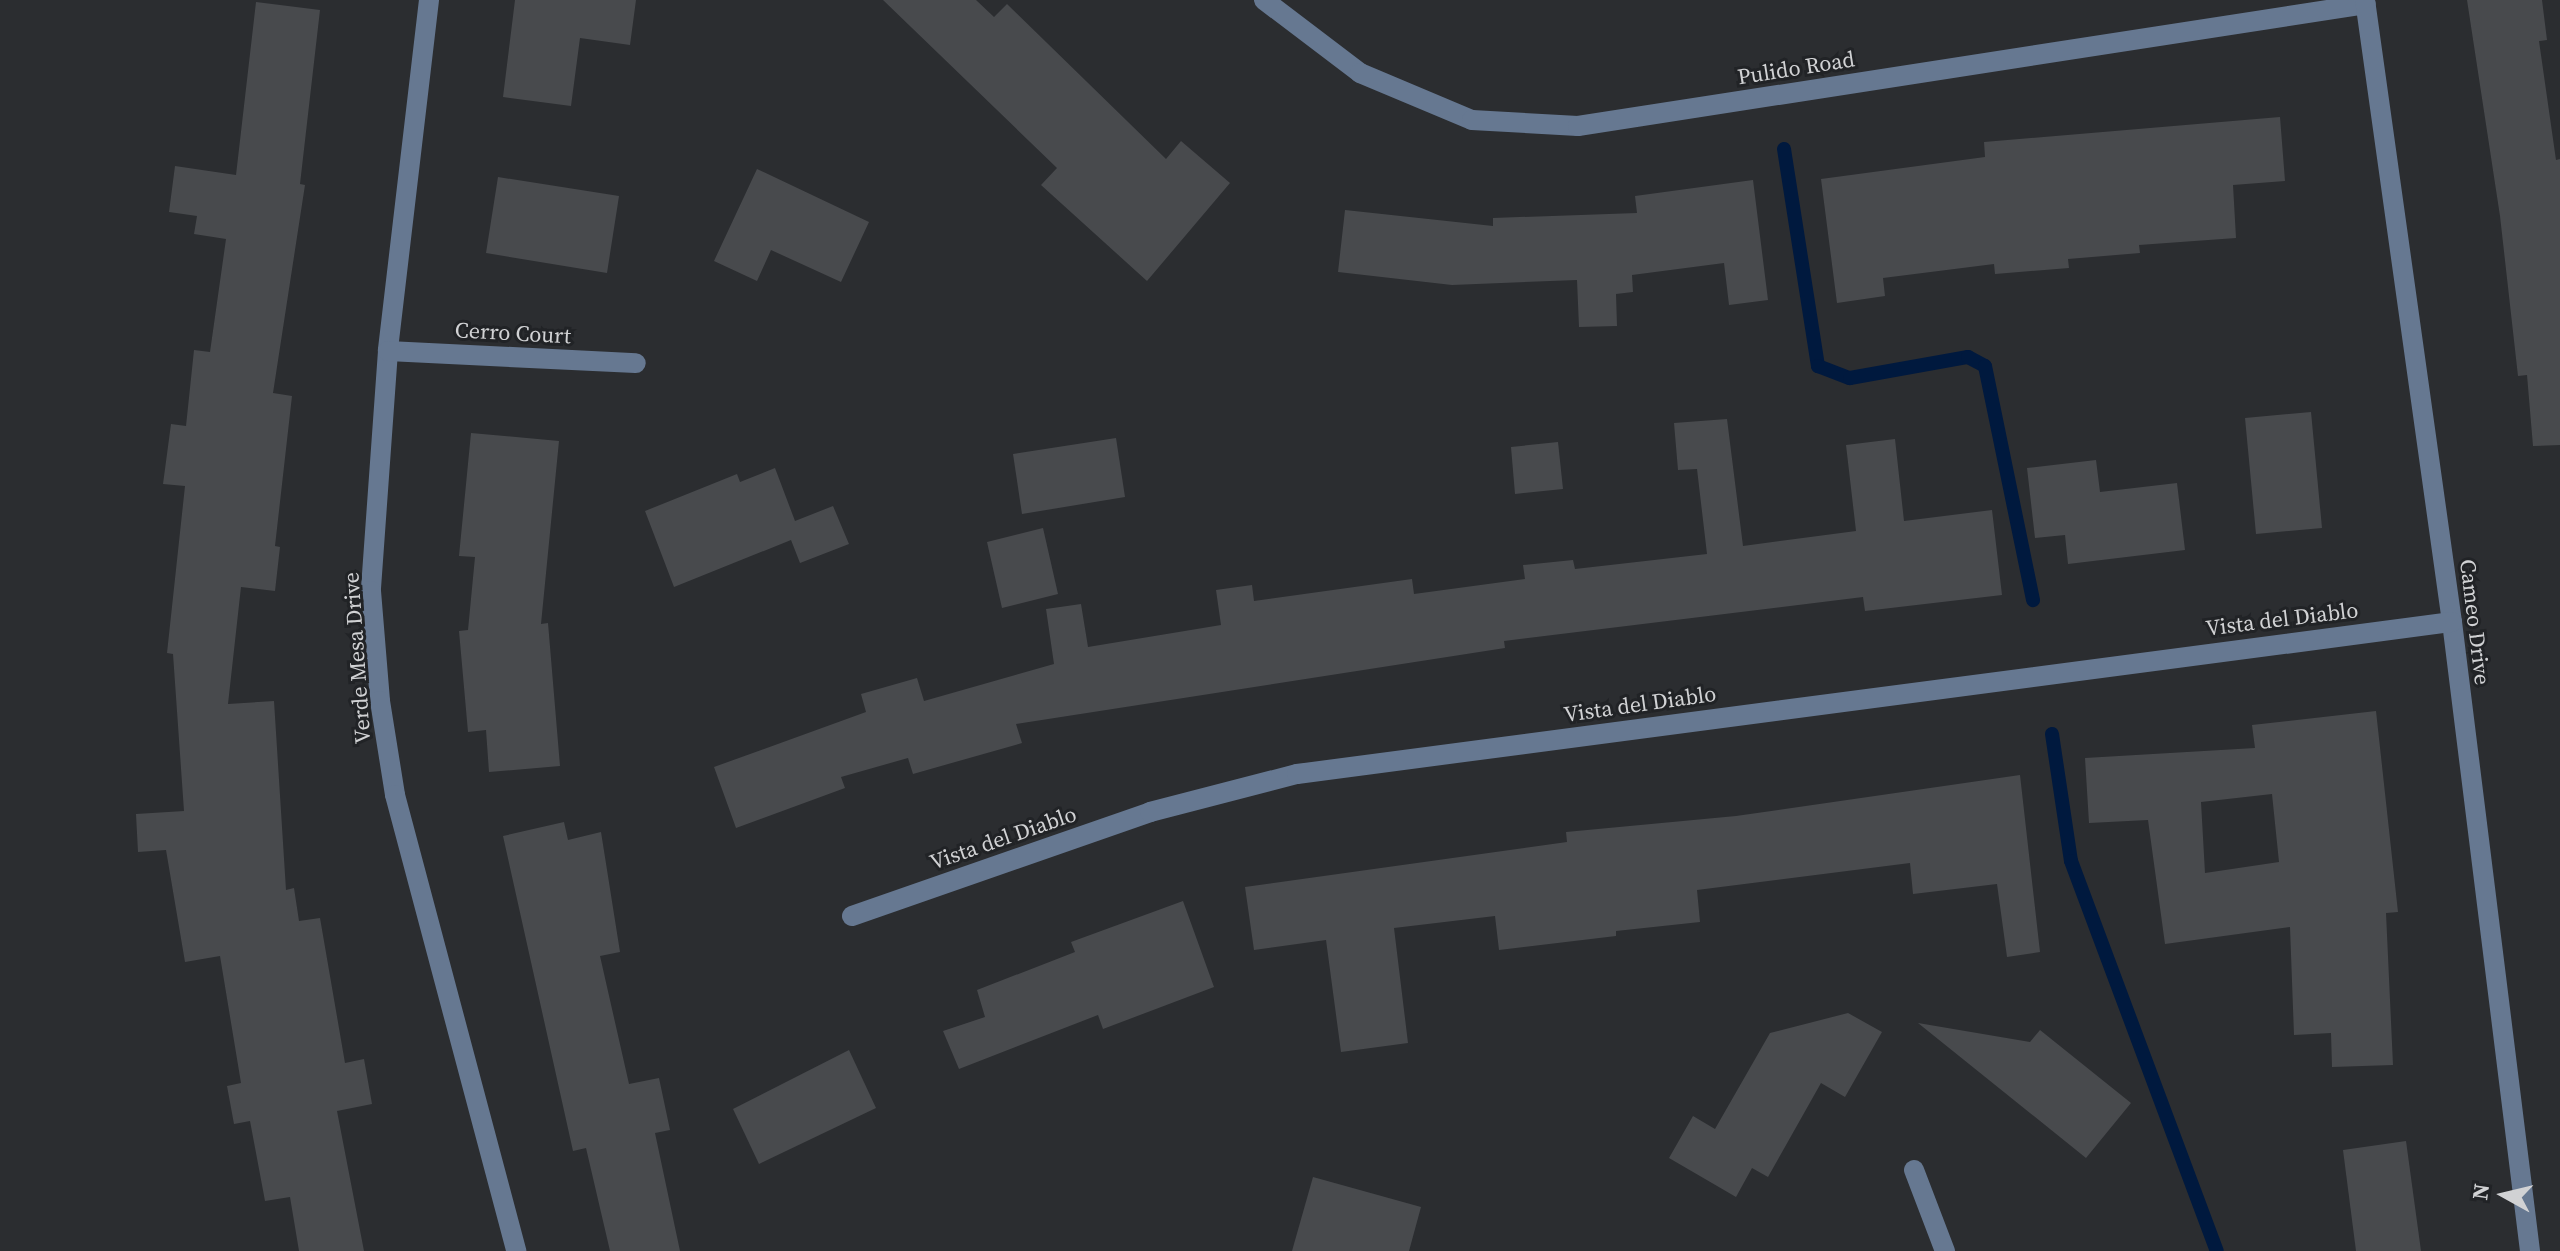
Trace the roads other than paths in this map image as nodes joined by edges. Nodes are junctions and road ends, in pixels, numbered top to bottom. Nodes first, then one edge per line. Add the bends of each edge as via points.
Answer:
1 (429, 0) edge
2 (1264, 0) edge
3 (2366, 2) edge
4 (388, 351) junction
5 (636, 363) dead end
6 (2452, 622) junction
7 (852, 916) dead end
8 (1914, 1170) dead end
9 (516, 1251) edge
10 (1945, 1251) edge
11 (2530, 1251) edge

1 - 4 street, Verde Mesa Drive
2 - 3 street, Pulido Road via 1360,73 1472,120 1578,126
3 - 6 street, Cameo Drive
4 - 5 street, Cerro Court
4 - 9 street, Verde Mesa Drive via 371,591 380,701 395,795
6 - 7 street, Vista del Diablo via 1297,774 1150,812
6 - 11 street, Cameo Drive
8 - 10 street

